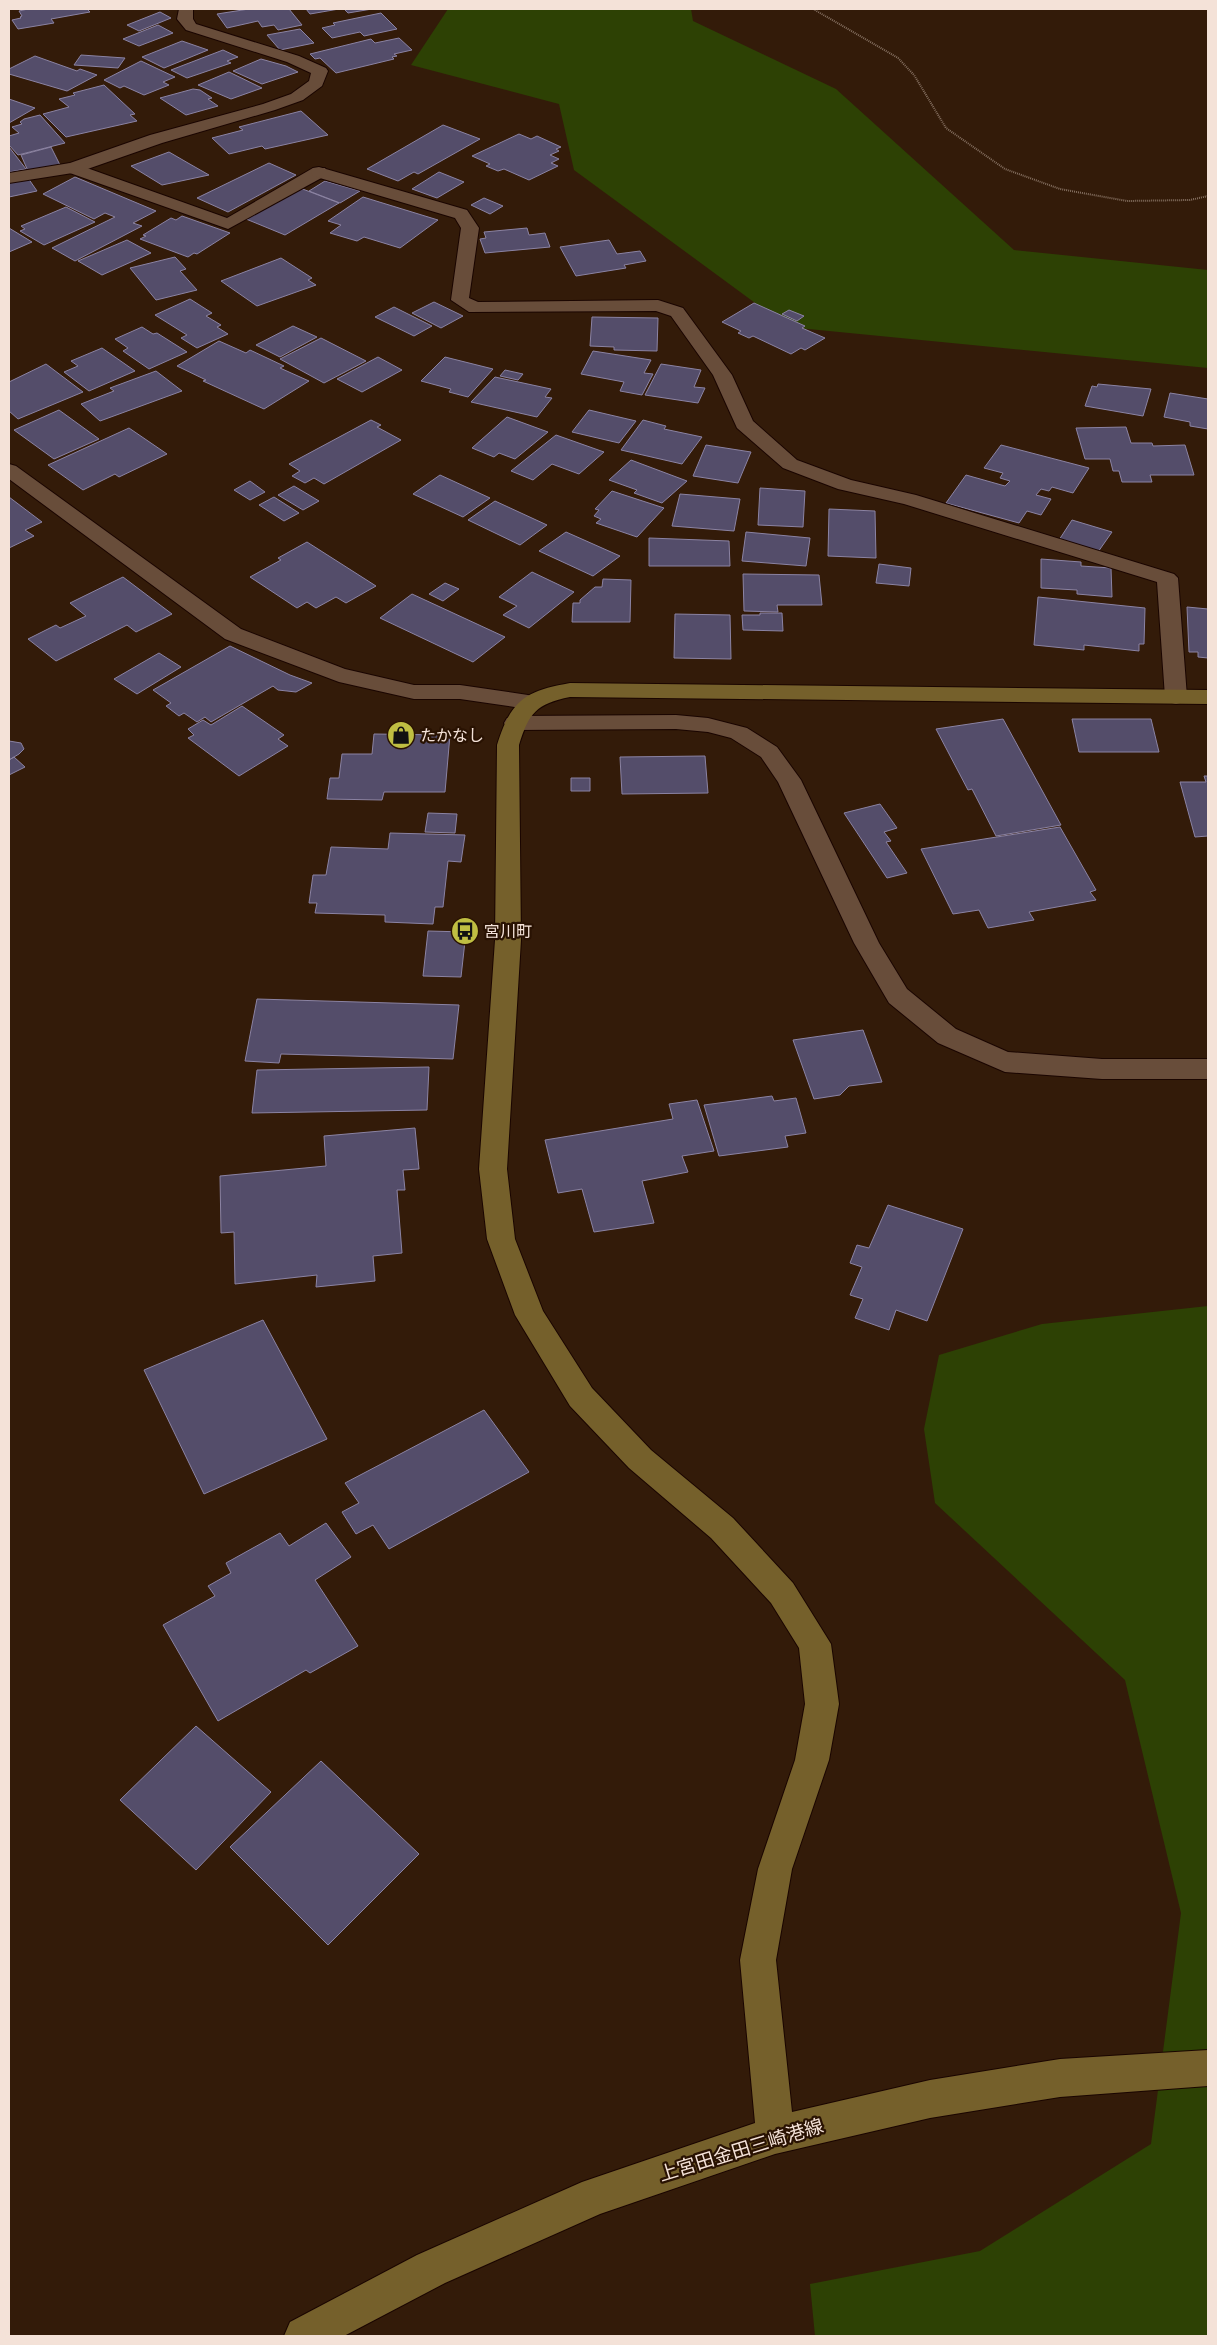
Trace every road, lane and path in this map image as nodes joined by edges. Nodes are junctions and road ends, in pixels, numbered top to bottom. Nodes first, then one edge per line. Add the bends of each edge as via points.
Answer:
1 (186, 9) edge
2 (813, 9) edge
3 (73, 168) junction
4 (9, 178) edge
5 (1208, 196) edge
6 (9, 470) edge
7 (1176, 697) junction
8 (1208, 697) edge
9 (521, 713) junction
10 (1208, 1069) edge
11 (1208, 2068) edge
12 (775, 2135) junction
13 (304, 2336) edge

1 - 3 street via 185,19 192,27 293,58 320,71 316,83 297,97 269,107 156,139
2 - 5 path via 898,58 914,75 946,128 1005,168 1060,190 1127,201 1190,200
3 - 4 street
3 - 7 street via 228,224 319,172 461,214 470,228 460,300 475,308 658,305 677,312 722,375 744,424 790,464 845,485 909,499 1166,578
6 - 9 street via 233,634 339,675 414,692 460,692
7 - 8 street
7 - 9 street via 570,690 546,694
9 - 10 street via 708,725 739,733 769,752 789,780 867,943 898,996 947,1036 1005,1062 1102,1068
9 - 12 street via 508,745 508,940 493,1169 501,1239 530,1315 581,1397 640,1460 722,1528 782,1593 815,1644 822,1704 812,1760 775,1868 758,1960
11 - 12 street, 上宮田金田三崎港線 via 1060,2078 930,2099
12 - 13 street, 上宮田金田三崎港線 via 596,2196 431,2269

